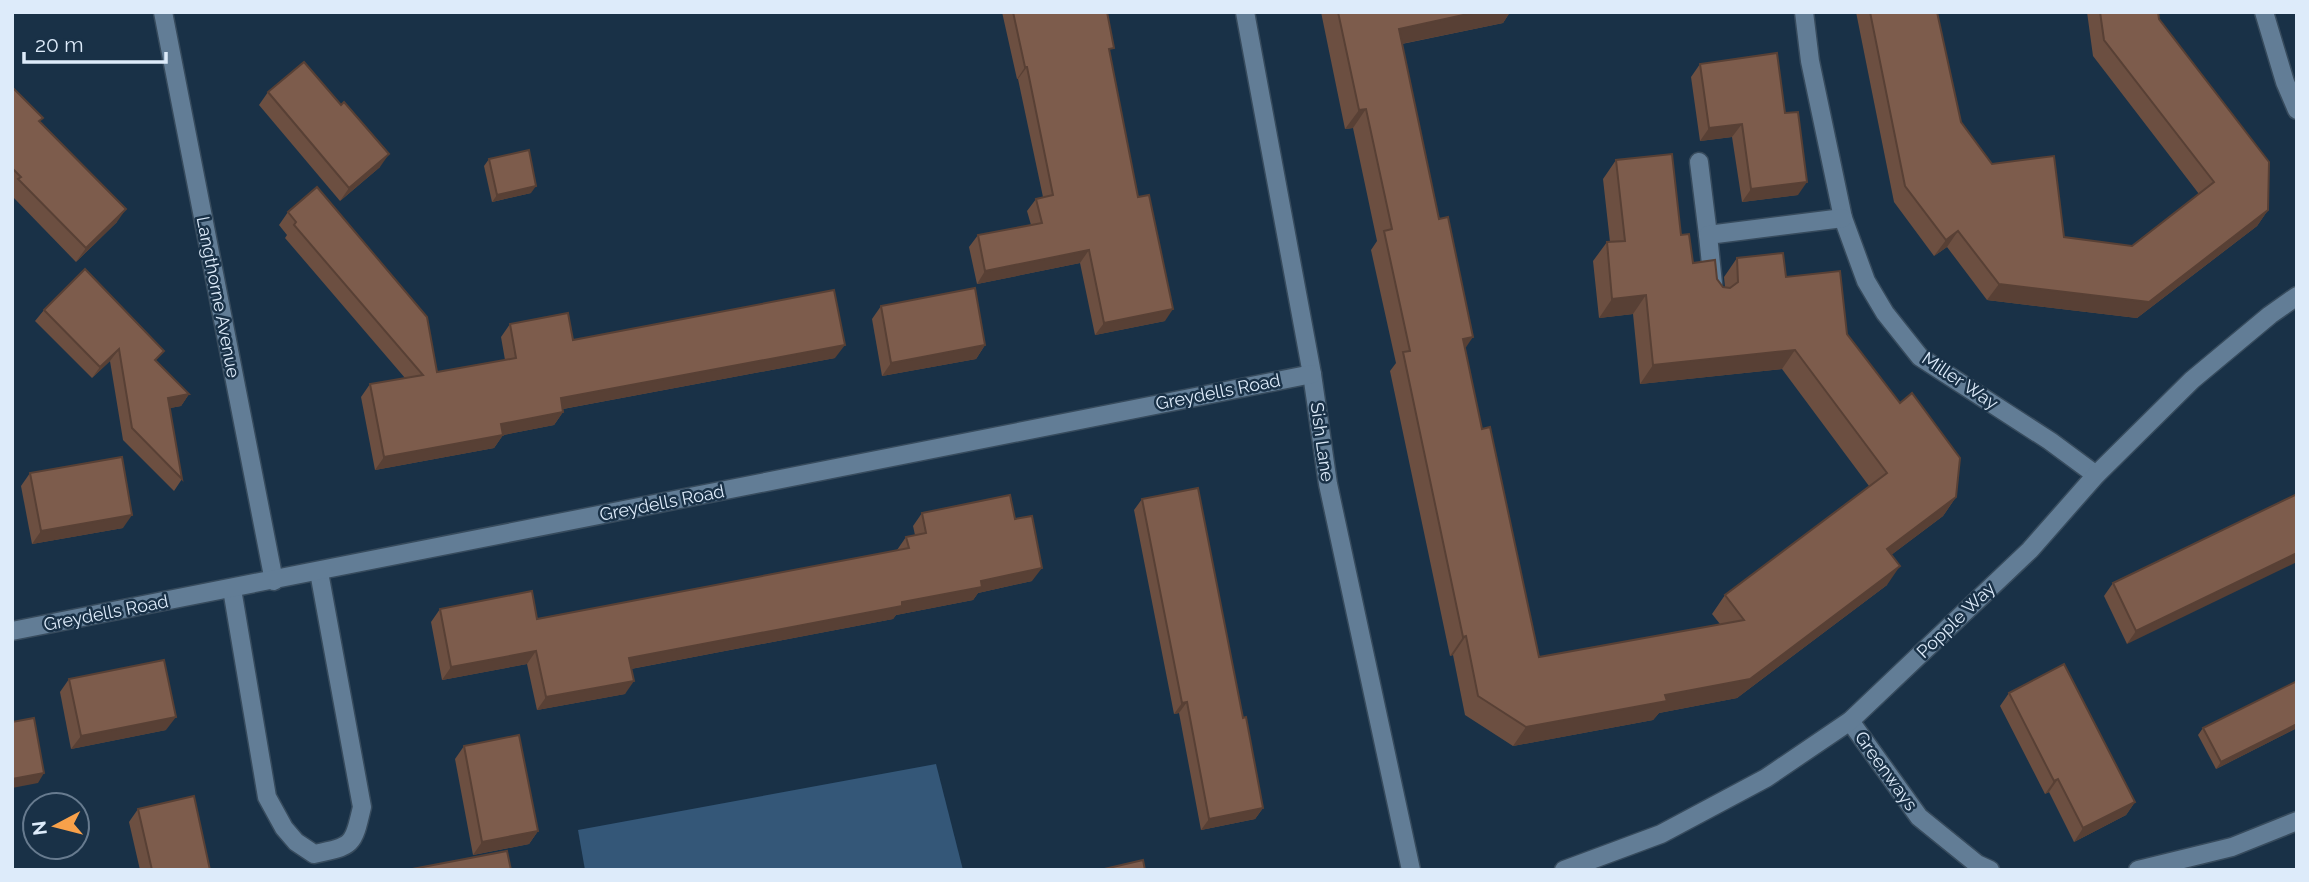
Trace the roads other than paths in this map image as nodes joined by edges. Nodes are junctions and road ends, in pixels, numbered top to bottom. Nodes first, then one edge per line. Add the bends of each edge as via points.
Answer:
1 (163, 12) edge
2 (1245, 12) edge
3 (1804, 12) edge
4 (2264, 12) edge
5 (2297, 110) edge
6 (1699, 162) dead end
7 (1843, 218) junction
8 (1708, 235) junction
9 (1715, 296) edge
10 (2297, 296) edge
11 (1312, 374) junction
12 (2096, 475) junction
13 (319, 572) junction
14 (274, 581) junction
15 (232, 589) junction
16 (12, 631) edge
17 (1850, 721) junction
18 (2297, 821) edge
19 (1411, 870) edge
20 (1563, 870) edge
21 (1990, 870) edge
22 (2138, 870) edge

1 - 14 street, Langthorne Avenue
2 - 11 street, Sish Lane
3 - 7 street, Miller Way
4 - 5 street
6 - 8 street
7 - 8 street
7 - 12 street, Miller Way via 1866,281 1920,357
8 - 9 street
10 - 12 street, Popple Way via 2192,380
11 - 13 street, Greydells Road
11 - 19 street, Sish Lane via 1328,484
12 - 17 street, Popple Way via 2030,550
13 - 14 street, Greydells Road
13 - 15 street via 362,807 355,834 343,848 314,854 284,828 267,797
14 - 15 street, Greydells Road
15 - 16 street, Greydells Road
17 - 20 street, Popple Way via 1766,778 1661,834
17 - 21 street, Greenways via 1919,817
18 - 22 street via 2232,847

